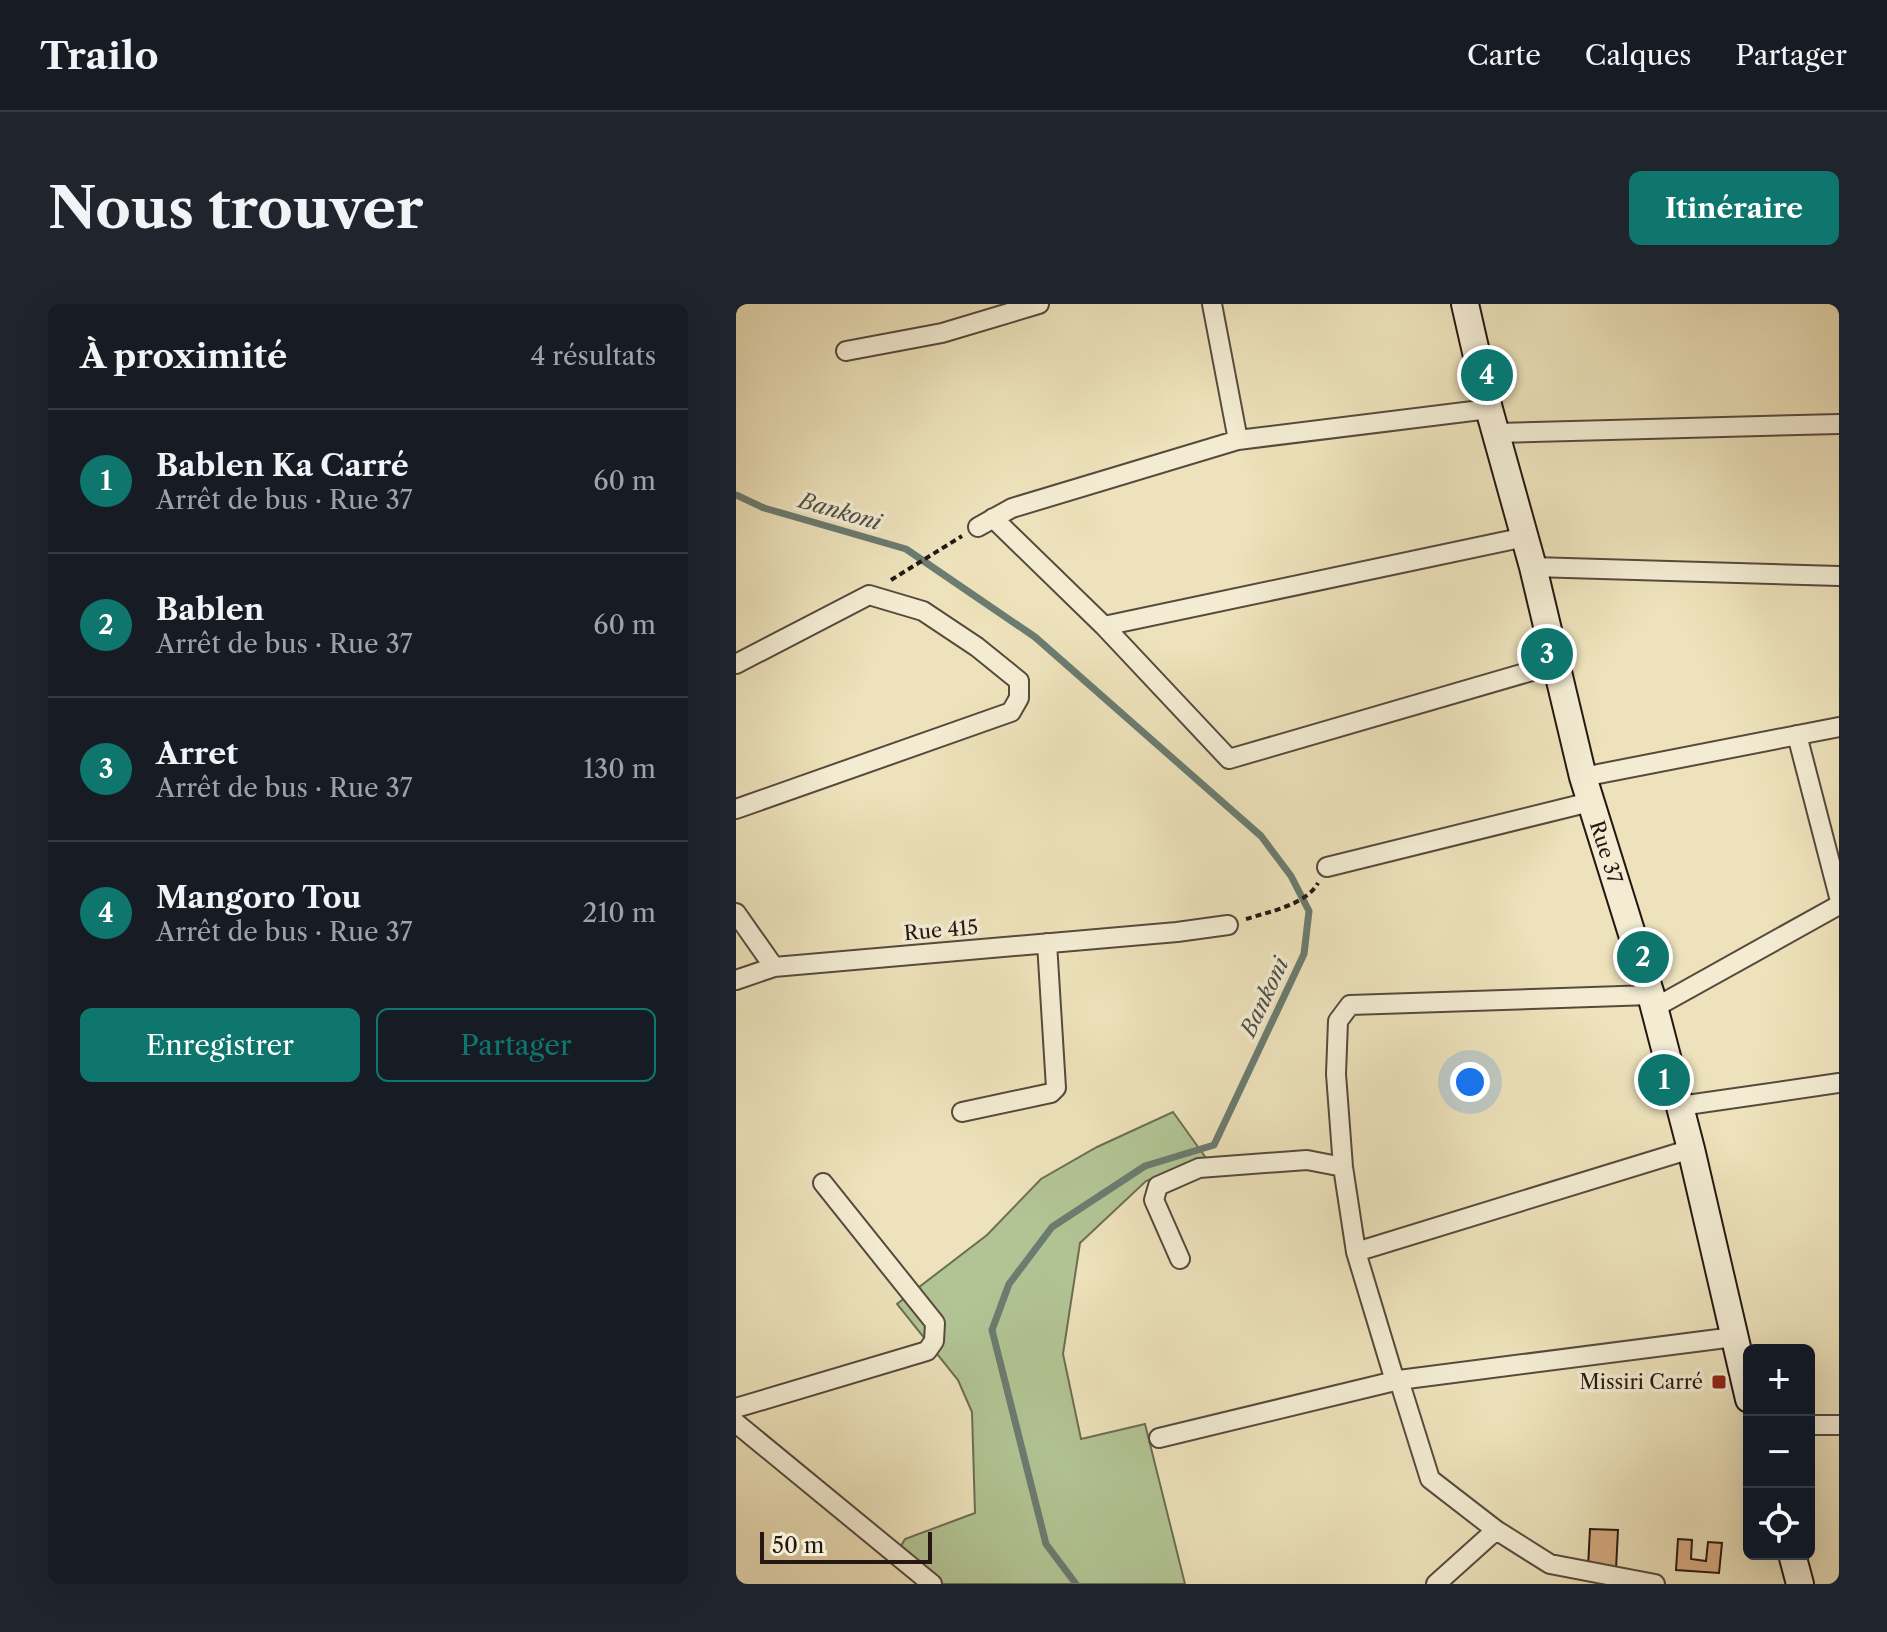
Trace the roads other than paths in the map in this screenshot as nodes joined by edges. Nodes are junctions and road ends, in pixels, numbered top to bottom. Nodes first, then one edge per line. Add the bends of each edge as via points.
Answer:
1 (1039, 304) edge
2 (1212, 304) edge
3 (1465, 304) edge
4 (846, 351) dead end
5 (1493, 421) junction
6 (1839, 424) edge
7 (1238, 440) junction
8 (1525, 537) junction
9 (1533, 567) junction
10 (1839, 576) edge
11 (1104, 626) junction
12 (736, 664) edge
13 (1556, 664) junction
14 (1839, 727) edge
15 (1797, 735) junction
16 (1586, 790) junction
17 (736, 809) edge
18 (1327, 867) dead end
19 (1839, 897) edge
20 (1839, 905) edge
21 (736, 913) edge
22 (1228, 925) road end
23 (1047, 943) junction
24 (774, 967) junction
25 (736, 980) edge
26 (1652, 1002) junction
27 (1839, 1083) edge
28 (1680, 1106) junction
29 (962, 1112) dead end
30 (1691, 1149) junction
31 (1343, 1167) junction
32 (823, 1183) dead end
33 (1356, 1252) junction
34 (1180, 1259) dead end
35 (1734, 1337) junction
36 (1743, 1374) edge
37 (1397, 1381) junction
38 (737, 1407) edge
39 (1815, 1425) edge
40 (1839, 1425) edge
41 (1159, 1438) dead end
42 (1496, 1530) junction
43 (1794, 1560) edge
44 (1550, 1564) junction
45 (932, 1584) edge
46 (1436, 1584) edge
47 (1546, 1584) edge
48 (1655, 1584) edge
49 (1800, 1584) edge

1 - 4 street via 942,333
2 - 7 street
3 - 5 main road, Rue 37
5 - 6 street
5 - 7 street
5 - 8 main road, Rue 37
7 - 11 street via 1012,508 977,527
8 - 9 main road, Rue 37
8 - 11 street
9 - 10 street
9 - 13 main road, Rue 37
11 - 13 street via 1229,759
12 - 17 street via 869,595 923,611 977,647 1019,681 1019,698 1011,712
13 - 16 main road, Rue 37
14 - 15 street
15 - 16 street
15 - 19 street
16 - 18 street
16 - 26 main road, Rue 37
20 - 26 street
21 - 24 street
22 - 23 street, Rue 415
23 - 24 street, Rue 415
23 - 29 street via 1056,1088
24 - 25 street, Rue 415
26 - 28 main road, Rue 37
26 - 31 street via 1350,1005 1338,1021
27 - 28 street
28 - 30 main road, Rue 37
30 - 33 street
30 - 35 main road, Rue 37
31 - 33 street
31 - 34 street via 1307,1160 1199,1168 1158,1186 1154,1200
32 - 38 street via 935,1323 934,1341 927,1351
33 - 37 street
35 - 36 main road, Rue 37
35 - 37 street
37 - 41 street
37 - 42 street via 1430,1479
38 - 45 street
39 - 40 street
42 - 44 street
42 - 46 street
43 - 49 main road
44 - 47 street
44 - 48 street

